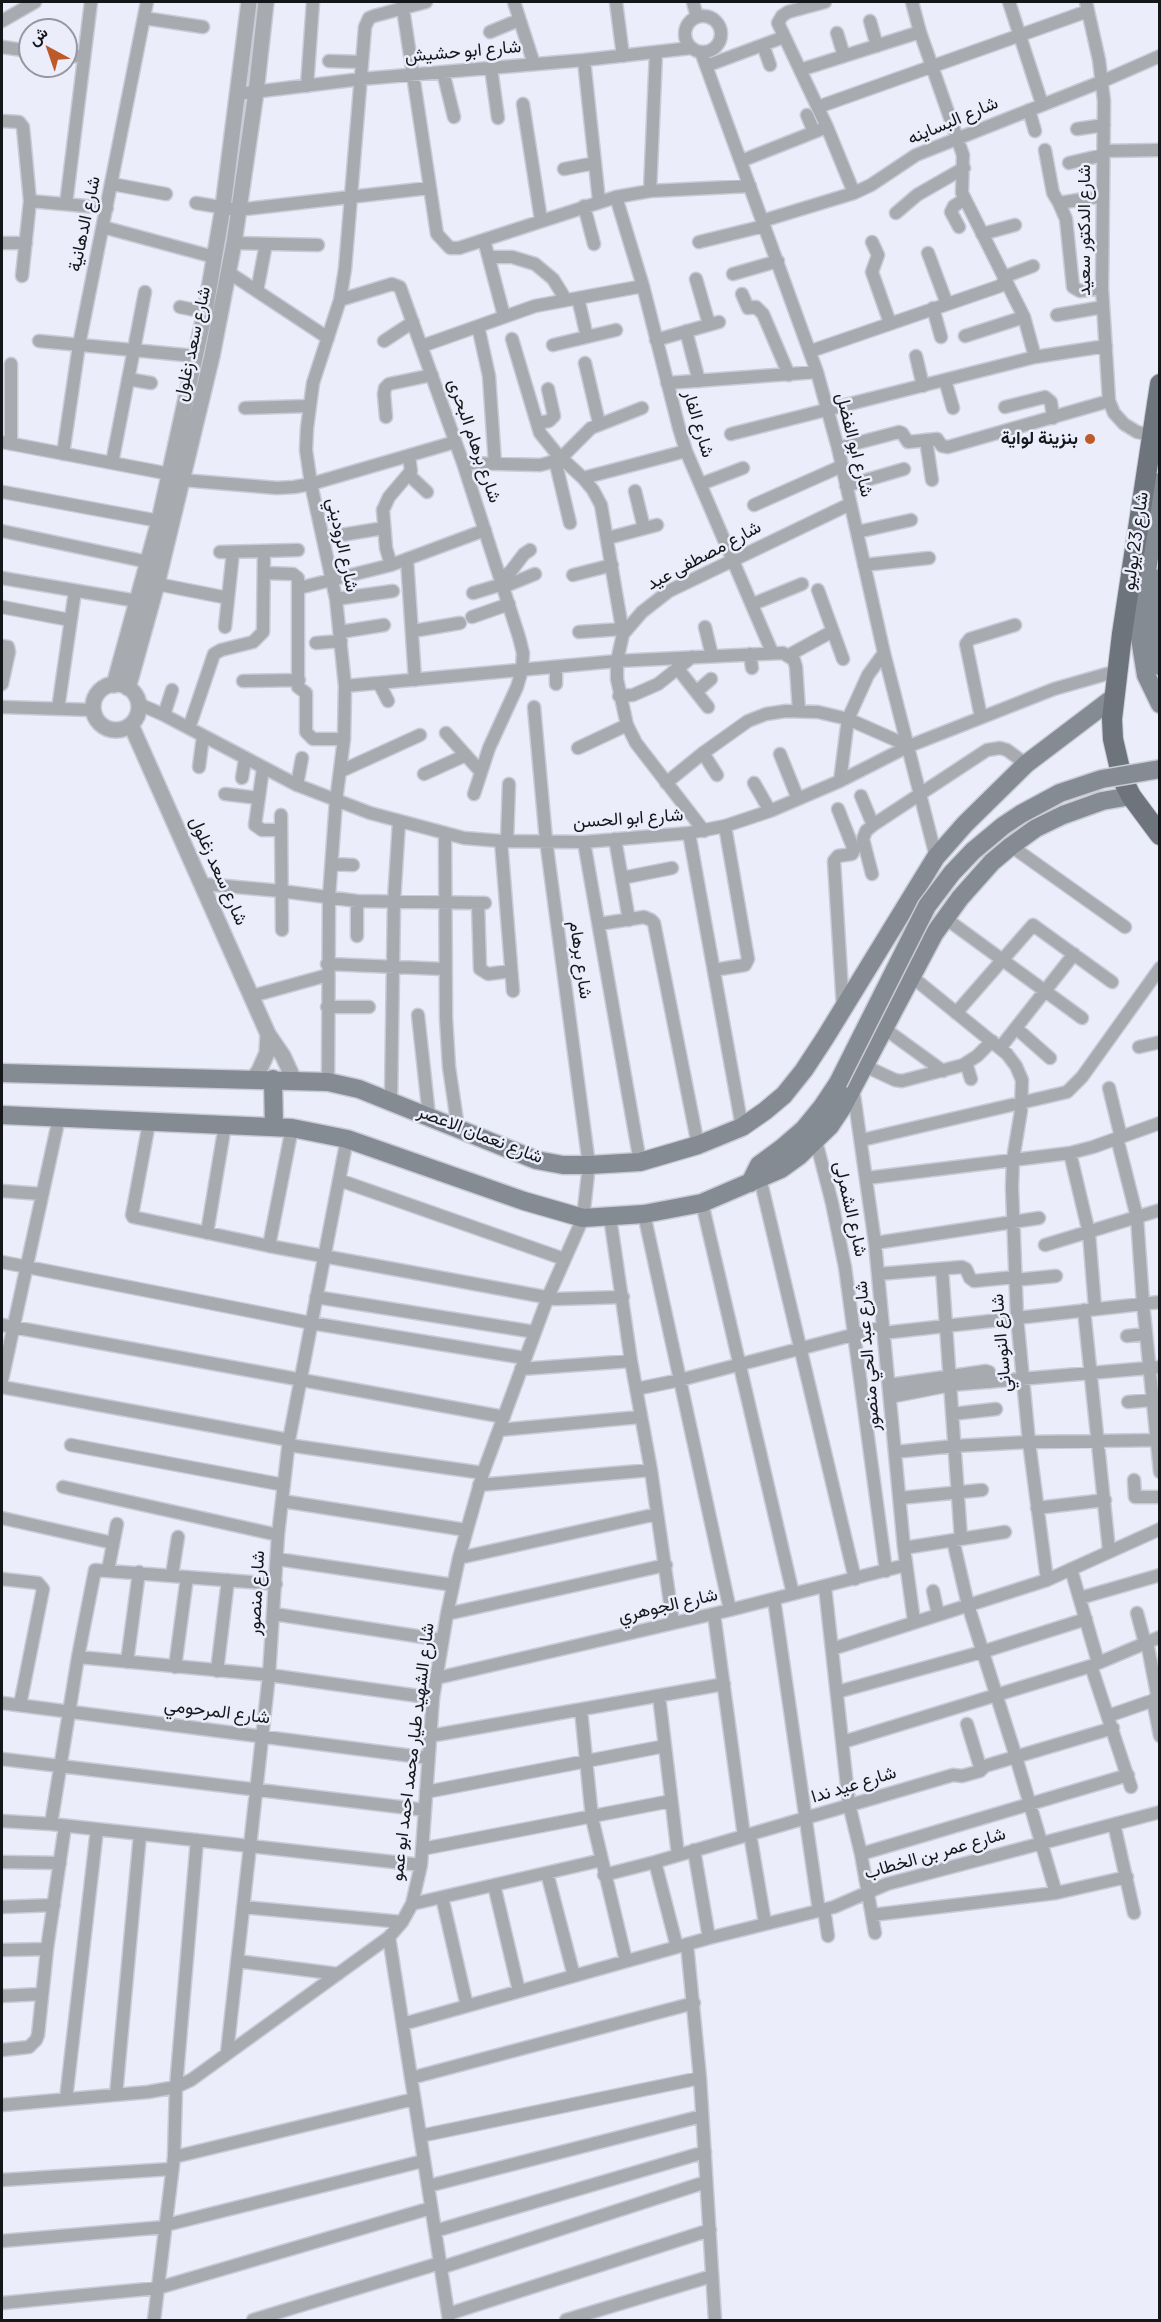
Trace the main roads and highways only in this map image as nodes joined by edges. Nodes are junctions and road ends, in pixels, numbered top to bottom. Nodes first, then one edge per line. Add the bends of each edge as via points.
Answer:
1 (1160, 384) edge
2 (1160, 482) edge
3 (1160, 578) edge
4 (1160, 666) edge
5 (1113, 698) junction
6 (1160, 704) edge
7 (1160, 769) edge
8 (1131, 796) junction
9 (1160, 835) edge
10 (2, 1073) edge
11 (273, 1079) junction
12 (845, 1086) junction
13 (2, 1115) edge
14 (283, 1128) junction
15 (755, 1181) junction

1 - 5 main road, شارع 23 يوليو
2 - 6 main road via 1140,619 1146,675
3 - 4 main road via 1154,634
5 - 8 main road, شارع 23 يوليو via 1116,759
5 - 11 main road, شارع نعمان الاعصر via 1026,765 964,824 936,857 804,1070 784,1095 742,1126 698,1145 640,1162 563,1165 536,1160 359,1089 328,1082
7 - 12 main road, bridge via 1102,779 1060,794 1003,826 952,873 927,906
8 - 9 main road, شارع 23 يوليو
8 - 12 main road via 1083,806 1036,828 972,883 925,949 865,1066
10 - 11 main road, شارع نعمان الاعصر
11 - 14 main road
12 - 15 main road via 804,1129 759,1164
12 - 15 main road via 830,1126 816,1141 781,1168
13 - 14 main road
14 - 15 main road via 347,1139 583,1218 644,1214 702,1203

